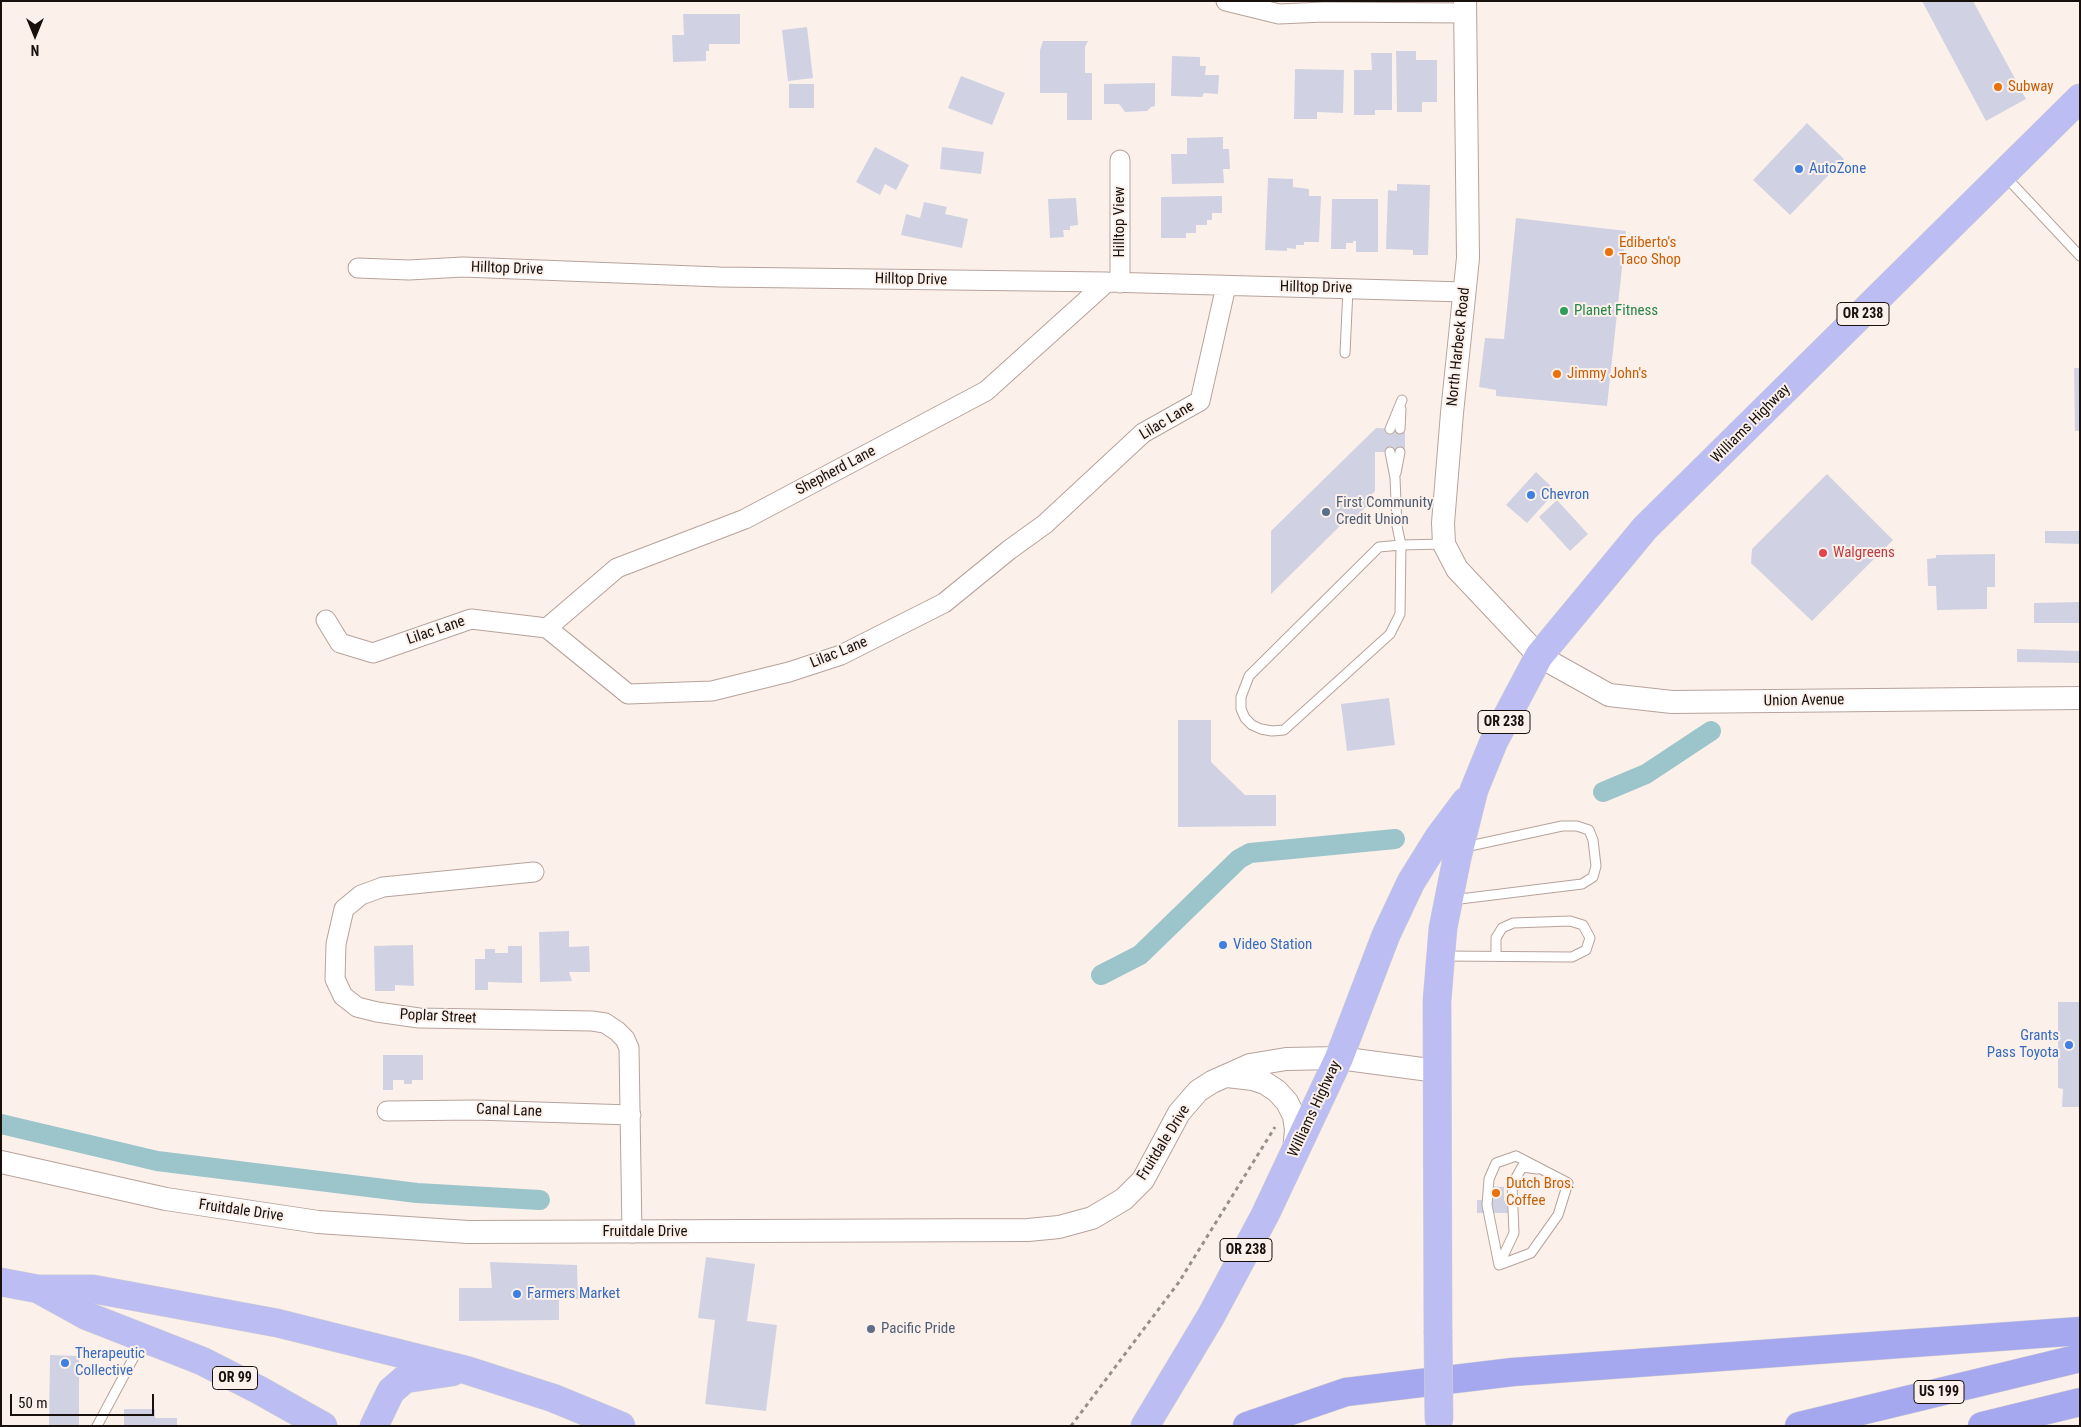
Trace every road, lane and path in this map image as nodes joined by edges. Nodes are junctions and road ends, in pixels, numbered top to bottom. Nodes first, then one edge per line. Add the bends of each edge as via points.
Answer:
1 (1226, 1) edge
2 (1465, 7) edge
3 (2080, 98) edge
4 (1120, 160) dead end
5 (2003, 174) junction
6 (2080, 256) edge
7 (358, 268) dead end
8 (1113, 282) junction
9 (1226, 286) junction
10 (1348, 289) junction
11 (1465, 292) junction
12 (1345, 354) dead end
13 (1390, 429) dead end
14 (1400, 429) dead end
15 (1390, 452) dead end
16 (1400, 452) dead end
17 (1395, 478) junction
18 (1444, 544) junction
19 (1401, 546) junction
20 (326, 620) dead end
21 (547, 628) junction
22 (1539, 656) junction
23 (2080, 698) edge
24 (1474, 790) junction
25 (1460, 848) junction
26 (534, 872) dead end
27 (1449, 900) junction
28 (1441, 956) junction
29 (1496, 956) junction
30 (1339, 1058) junction
31 (1437, 1071) junction
32 (1227, 1076) junction
33 (1288, 1105) junction
34 (387, 1111) dead end
35 (631, 1115) junction
36 (1294, 1153) junction
37 (1, 1162) edge
38 (1544, 1169) junction
39 (632, 1233) junction
40 (1500, 1265) junction
41 (1, 1282) edge
42 (38, 1289) junction
43 (198, 1309) junction
44 (2080, 1331) edge
45 (144, 1338) junction
46 (2080, 1358) edge
47 (466, 1370) junction
48 (2080, 1402) edge
49 (1439, 1423) edge
50 (97, 1426) edge
51 (323, 1426) edge
52 (374, 1426) edge
53 (621, 1426) edge
54 (1071, 1426) edge
55 (1145, 1426) edge
56 (1247, 1426) edge
57 (1799, 1426) edge
58 (1982, 1426) edge

1 - 2 street via 1279,14
2 - 11 street, North Harbeck Road via 1468,258
3 - 5 main road, Williams Highway / OR 238
4 - 8 street, Hilltop View
5 - 6 lane
5 - 22 main road, Williams Highway / OR 238 via 1645,528
7 - 8 street, Hilltop Drive via 463,267 720,277
8 - 9 street, Hilltop Drive
8 - 21 street, Shepherd Lane via 986,391 745,519 617,568
9 - 10 street, Hilltop Drive
9 - 21 street, Lilac Lane via 1200,401 1143,433 1046,524 944,603 841,655 712,691 628,694
10 - 11 street, Hilltop Drive
10 - 12 lane
11 - 18 street, North Harbeck Road via 1452,413
13 - 14 lane via 1402,400
15 - 17 lane
16 - 17 lane
17 - 19 lane
18 - 19 lane
18 - 22 street, North Harbeck Road via 1457,569
19 - 19 lane via 1379,547 1249,676 1241,697 1241,709 1252,725 1272,731 1284,730 1390,634 1400,614
20 - 21 street, Lilac Lane via 340,643 373,653 471,619
22 - 23 street, Union Avenue via 1609,695 1672,702
22 - 24 main road, Williams Highway / OR 238 via 1494,741
24 - 25 main road, Williams Highway / OR 238
24 - 30 main road, Williams Highway / OR 238 via 1411,882 1386,935
25 - 27 main road, Williams Highway / OR 238
25 - 27 lane via 1562,826 1577,826 1588,830 1593,840 1596,866 1593,877 1582,884
26 - 35 street, Poplar Street via 384,887 361,895 344,908 336,944 336,979 343,996 357,1007 377,1012 419,1018 605,1023 625,1039 629,1048
27 - 28 main road, Williams Highway / OR 238
28 - 29 lane
28 - 31 main road, Williams Highway / OR 238
29 - 29 lane via 1572,957 1586,950 1590,938 1583,925 1570,921 1513,924 1502,928 1496,938
30 - 31 street, Fruitdale Drive
30 - 32 street, Fruitdale Drive via 1266,1061
30 - 36 main road, Williams Highway / OR 238
31 - 49 main road, Williams Highway / OR 238, bridge
32 - 33 street via 1265,1083 1277,1091
32 - 39 street, Fruitdale Drive via 1198,1091 1180,1113 1143,1180 1124,1199 1092,1218 1059,1227 1028,1230
33 - 36 street via 1296,1130
33 - 54 path via 1180,1282
34 - 35 street, Canal Lane
35 - 39 street, Poplar Street
36 - 55 main road, Williams Highway / OR 238 via 1211,1316
37 - 39 street, Fruitdale Drive via 166,1199 318,1222 468,1232
38 - 40 lane via 1522,1167 1512,1185 1514,1233
38 - 40 lane via 1568,1184 1558,1215 1531,1253
38 - 40 lane via 1516,1156 1496,1163 1489,1179 1487,1205
41 - 42 main road, OR 99
42 - 43 main road, OR 99 via 92,1289
42 - 45 main road, OR 99 via 87,1316
43 - 45 main road via 152,1324
43 - 47 main road, OR 99 via 277,1322
44 - 56 highway via 1513,1372 1346,1392
45 - 50 lane
45 - 51 main road, OR 99 via 259,1390
46 - 57 highway, US 199
47 - 52 main road via 405,1379 391,1392
47 - 53 main road, OR 99 via 553,1398
48 - 58 highway

